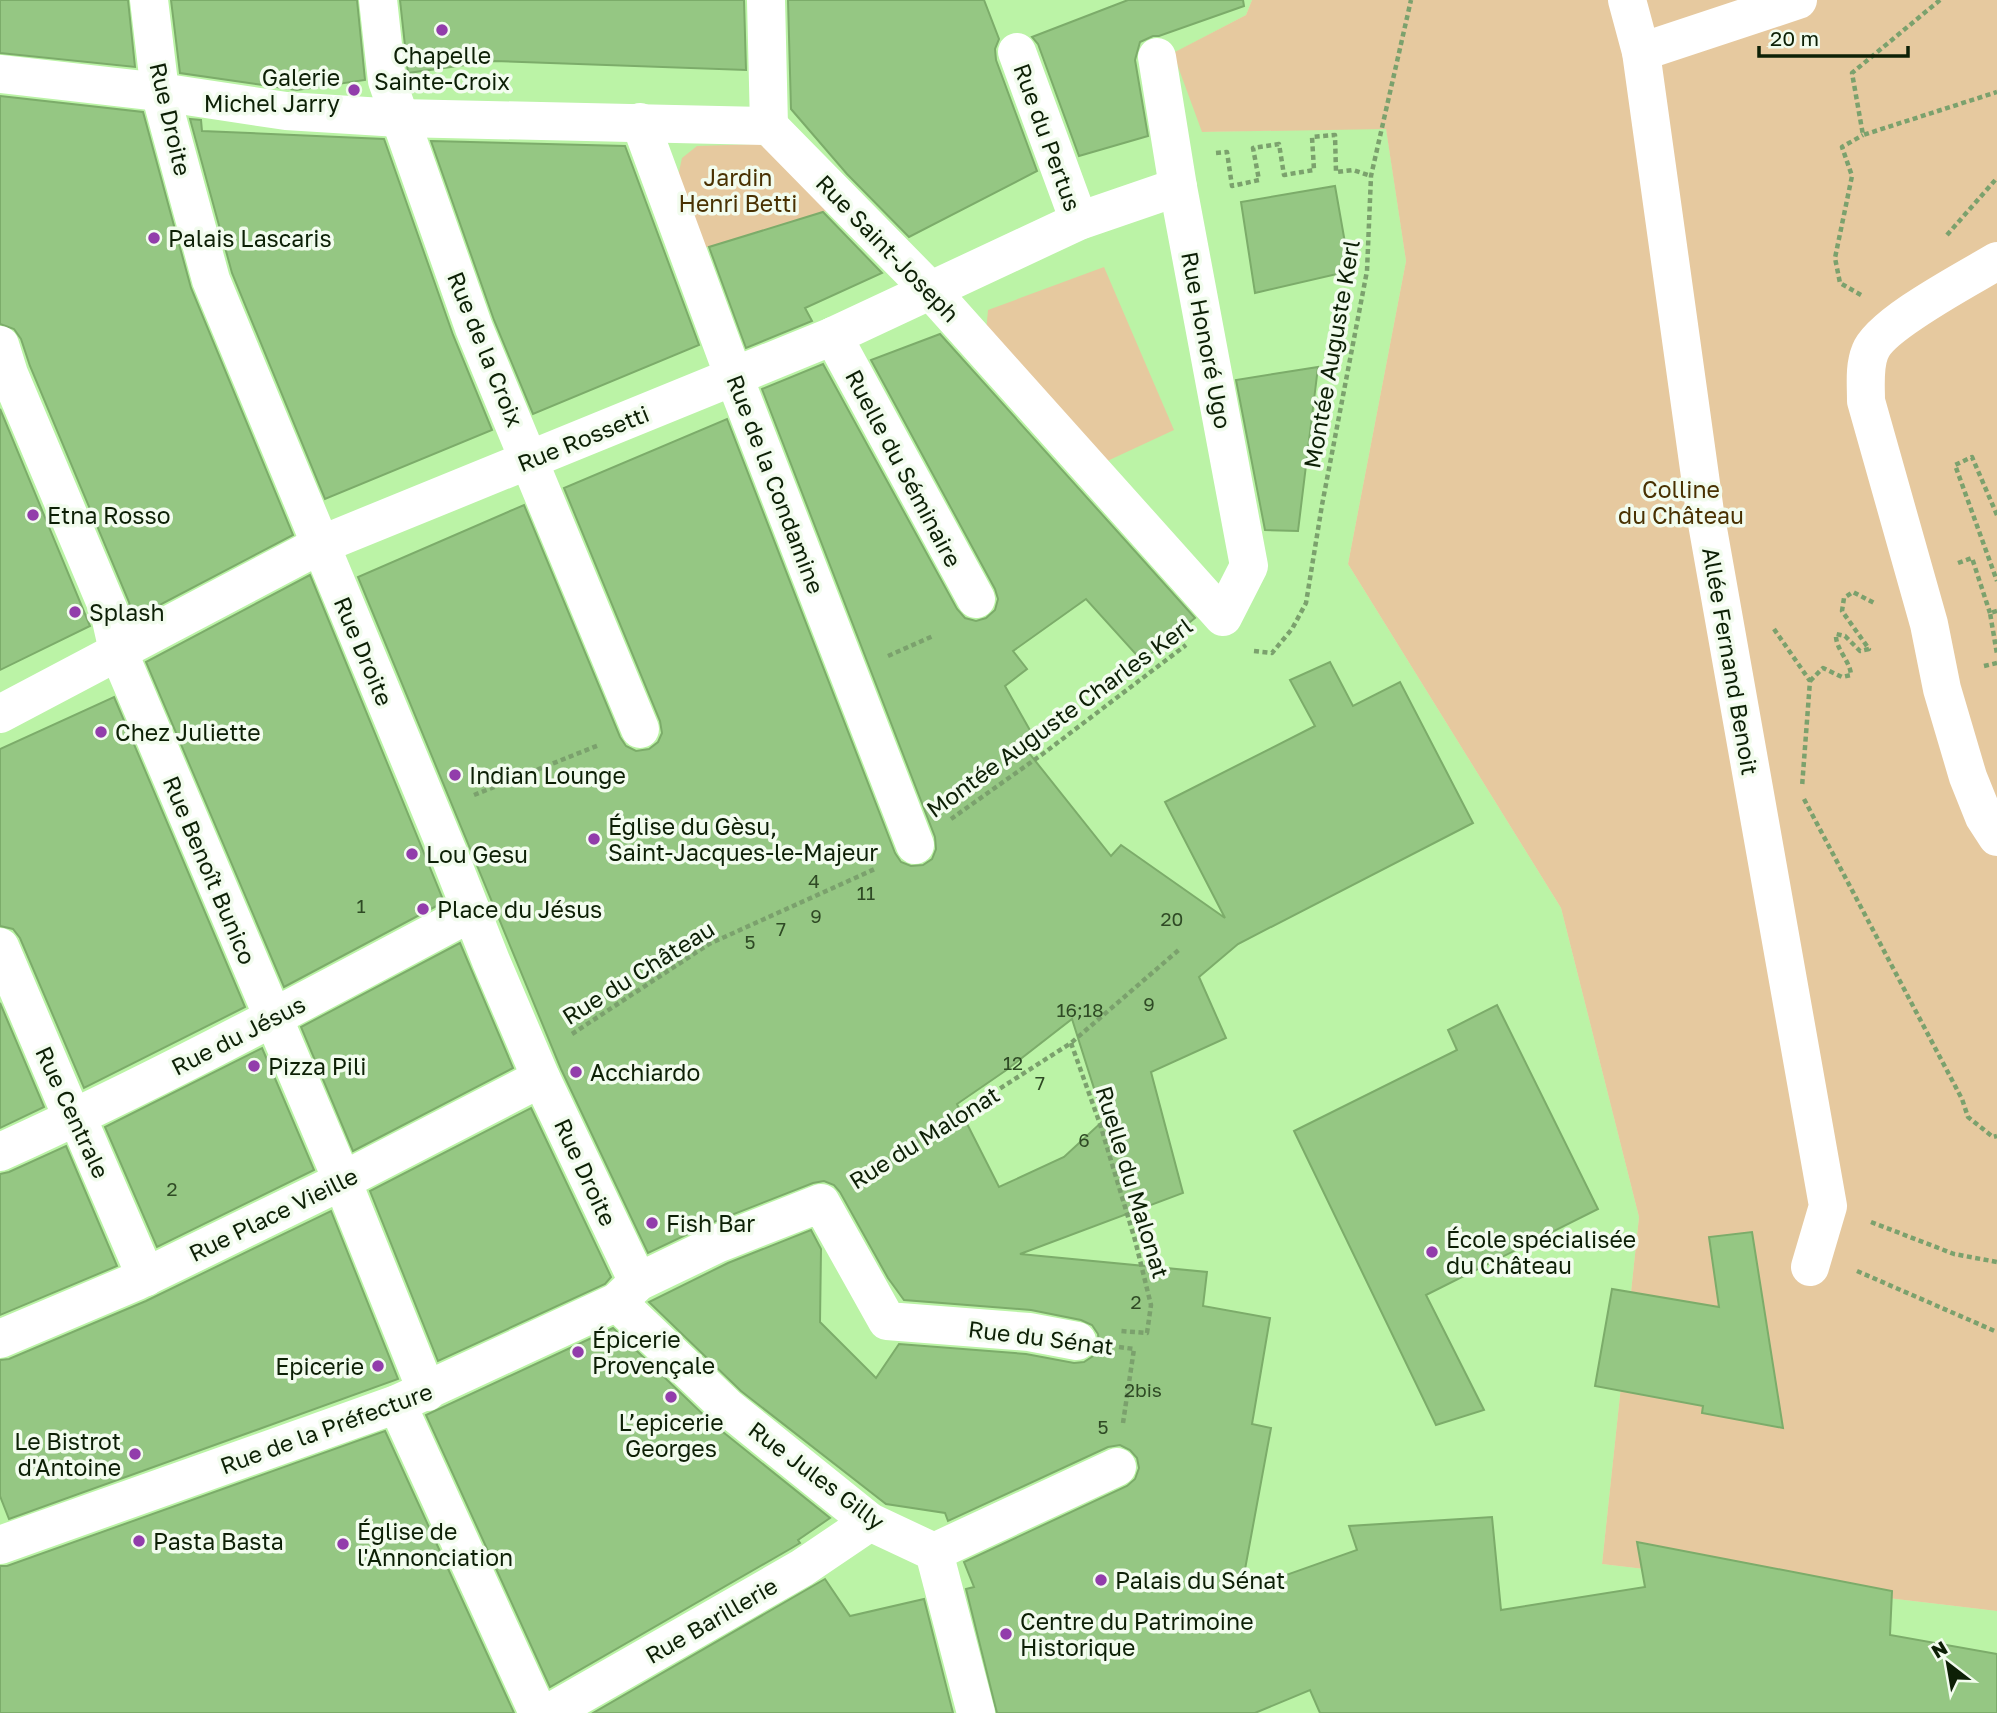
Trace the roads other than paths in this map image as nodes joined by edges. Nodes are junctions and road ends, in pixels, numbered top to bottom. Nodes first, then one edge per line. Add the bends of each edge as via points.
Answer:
1 (149, 0) edge
2 (378, 0) edge
3 (766, 0) edge
4 (1627, 0) edge
5 (1798, 0) edge
6 (1640, 51) junction
7 (1017, 52) dead end
8 (1157, 57) dead end
9 (0, 74) edge
10 (160, 92) junction
11 (399, 118) junction
12 (640, 122) junction
13 (769, 126) junction
14 (1178, 187) junction
15 (1079, 221) junction
16 (1997, 261) edge
17 (931, 291) junction
18 (832, 336) junction
19 (0, 345) edge
20 (734, 377) junction
21 (530, 460) junction
22 (320, 545) junction
23 (976, 599) dead end
24 (1223, 618) joint
25 (118, 651) junction
26 (0, 714) edge
27 (640, 729) road end
28 (1997, 837) edge
29 (915, 845) road end
30 (472, 912) junction
31 (0, 947) edge
32 (273, 1018) junction
33 (537, 1069) junction
34 (77, 1117) junction
35 (0, 1152) edge
36 (342, 1181) junction
37 (1810, 1267) dead end
38 (146, 1277) junction
39 (628, 1292) junction
40 (0, 1339) edge
41 (1077, 1341) road end
42 (412, 1398) junction
43 (1117, 1468) road end
44 (870, 1521) junction
45 (1, 1542) edge
46 (934, 1552) junction
47 (538, 1713) edge
48 (549, 1713) edge
49 (976, 1713) edge

1 - 10 street, Rue Droite
2 - 11 street, Rue de la Croix via 387,81
3 - 13 street
4 - 6 street, Allée Fernand Benoit
5 - 6 street
6 - 37 street, Allée Fernand Benoit via 1705,512 1828,1206
7 - 15 street, Rue du Pertus
8 - 14 street, Rue Honoré Ugo
9 - 10 street
10 - 11 street via 286,111
10 - 22 street, Rue Droite via 211,280
11 - 12 street
11 - 21 street, Rue de la Croix via 474,328
12 - 13 street
12 - 20 street, Rue de la Condamine
13 - 17 street, Rue Saint-Joseph
14 - 15 street, Rue Rossetti
14 - 24 street, Rue Honoré Ugo via 1249,566
15 - 17 street, Rue Rossetti
16 - 28 street via 1891,327 1871,349 1866,372 1866,401 1929,624 1942,689 1968,777
17 - 18 street, Rue Rossetti
17 - 24 street, Rue Saint-Joseph
18 - 20 street, Rue Rossetti
18 - 23 street, Ruelle du Séminaire
19 - 25 street, Rue Benoît Bunico via 109,611
20 - 21 street, Rue Rossetti
20 - 29 street, Rue de la Condamine
21 - 22 street, Rue Rossetti
21 - 27 street, Rue de la Croix
22 - 25 street, Rue Rossetti
22 - 30 street, Rue Droite
25 - 26 street, Rue Rossetti
25 - 32 street, Rue Benoît Bunico
30 - 32 street, Rue du Jésus
30 - 33 street, Rue Droite
31 - 34 street, Rue Centrale via 67,1105
32 - 34 street, Rue du Jésus
32 - 36 street, Rue Benoît Bunico
33 - 36 street, Rue Place Vieille
33 - 39 street, Rue Droite
34 - 35 street, Rue du Jésus
34 - 38 street, Rue Centrale
36 - 38 street, Rue Place Vieille
36 - 42 street, Rue Benoît Bunico
38 - 40 street, Rue Place Vieille
39 - 41 street, Rue du Sénat via 719,1243 821,1203 887,1321 1029,1332
39 - 42 street, Rue de la Préfecture
39 - 44 street, Rue Jules Gilly via 727,1407
42 - 45 street, Rue de la Préfecture
42 - 47 street, Rue Benoît Bunico
43 - 46 street
44 - 46 street, Rue Jules Gilly
44 - 48 street, Rue Barillerie via 802,1568
46 - 49 street

